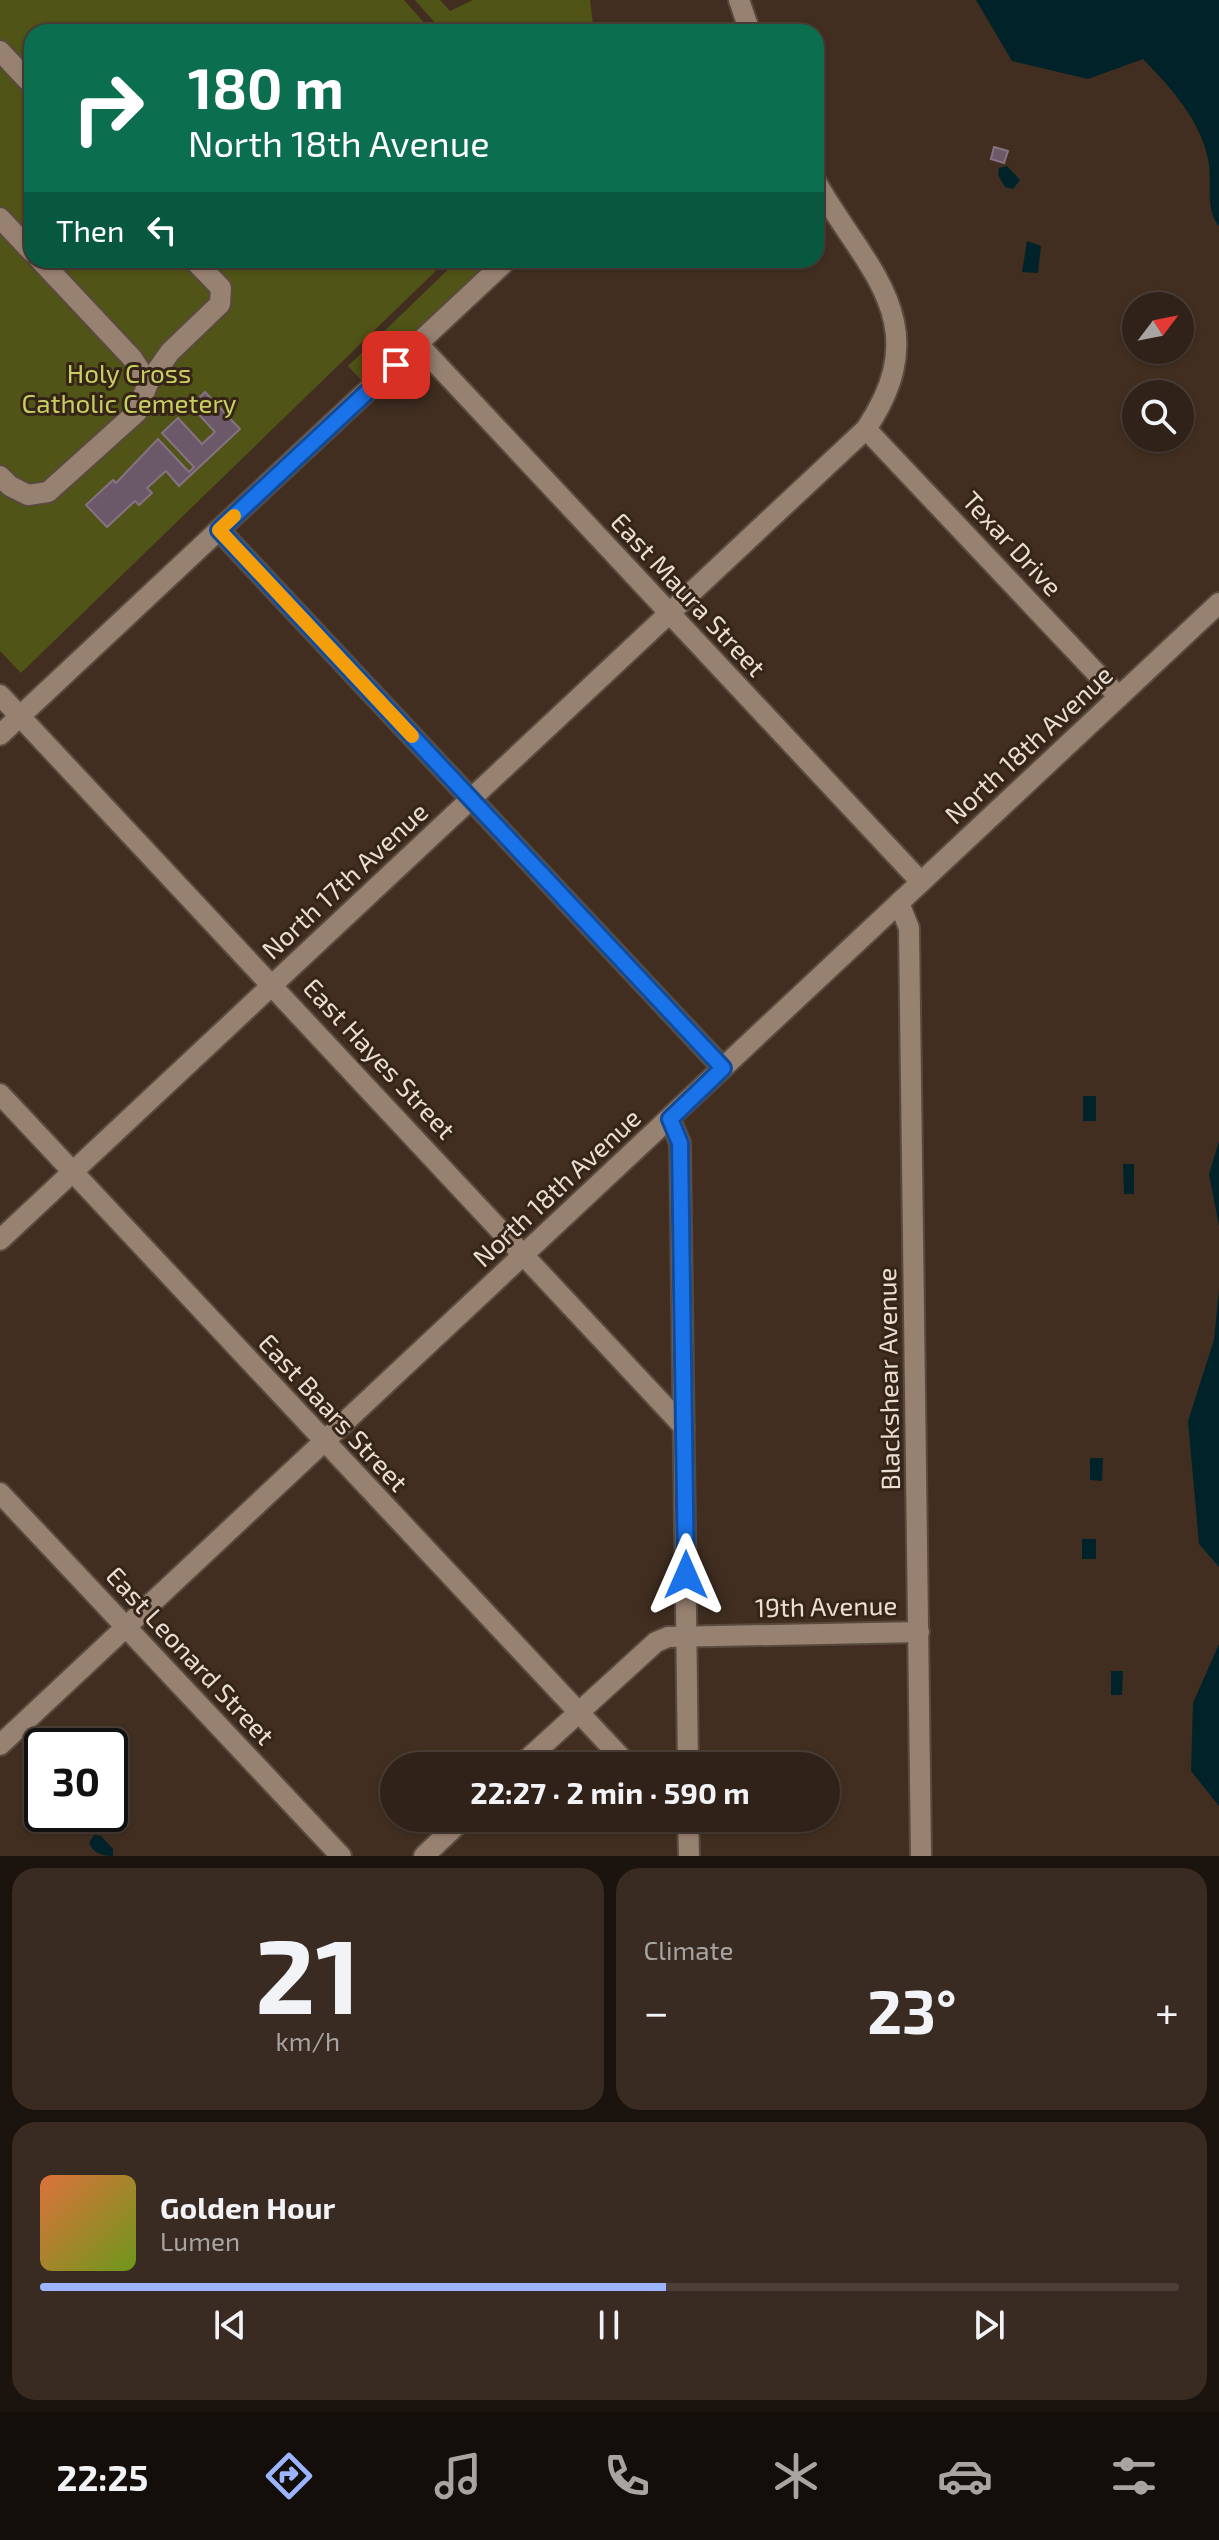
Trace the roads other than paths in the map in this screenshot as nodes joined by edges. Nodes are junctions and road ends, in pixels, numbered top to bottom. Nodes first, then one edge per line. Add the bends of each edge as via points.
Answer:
1 (739, 0) edge
2 (747, 24) edge
3 (0, 51) edge
4 (24, 76) edge
5 (824, 194) edge
6 (0, 218) edge
7 (24, 244) edge
8 (48, 268) edge
9 (202, 268) edge
10 (499, 268) edge
11 (418, 344) junction
12 (148, 383) junction
13 (866, 429) junction
14 (0, 476) edge
15 (219, 530) junction
16 (1219, 603) edge
17 (669, 613) junction
18 (0, 695) edge
19 (1119, 697) junction
20 (20, 716) junction
21 (0, 735) edge
22 (471, 799) junction
23 (921, 882) junction
24 (899, 903) junction
25 (273, 985) junction
26 (723, 1068) junction
27 (0, 1094) edge
28 (670, 1119) junction
29 (73, 1172) junction
30 (0, 1240) edge
31 (525, 1254) junction
32 (684, 1427) junction
33 (325, 1442) junction
34 (0, 1493) edge
35 (127, 1628) junction
36 (919, 1632) junction
37 (686, 1634) junction
38 (578, 1711) junction
39 (0, 1745) edge
40 (535, 1752) edge
41 (616, 1752) edge
42 (688, 1752) edge
43 (449, 1832) edge
44 (685, 1832) edge
45 (341, 1856) edge
46 (424, 1856) edge
47 (689, 1856) edge
48 (921, 1856) edge

1 - 2 street
3 - 4 street
5 - 13 street, North 17th Avenue via 874,267 891,310 891,376
6 - 7 street
8 - 12 street via 132,358
9 - 12 street via 221,288 220,304 170,352
10 - 11 street
11 - 15 street
11 - 17 street, East Maura Street
12 - 14 street via 137,412 48,492 28,495
13 - 17 street, North 17th Avenue
13 - 19 street, Texar Drive
15 - 20 street
15 - 22 street
16 - 19 street, North 18th Avenue
17 - 22 street, North 17th Avenue
17 - 23 street, East Maura Street
18 - 20 street, East Hayes Street
19 - 23 street, North 18th Avenue
20 - 21 street
20 - 25 street, East Hayes Street
22 - 25 street, North 17th Avenue
22 - 26 street
23 - 24 street, North 18th Avenue
24 - 26 street, North 18th Avenue
24 - 36 street, Blackshear Avenue via 909,928
25 - 29 street, North 17th Avenue
25 - 31 street, East Hayes Street
26 - 28 street, North 18th Avenue
27 - 29 street, East Baars Street
28 - 31 street, North 18th Avenue
28 - 32 street via 680,1143
29 - 30 street, North 17th Avenue
29 - 33 street, East Baars Street
31 - 32 street, East Hayes Street
31 - 33 street, North 18th Avenue
32 - 37 street
33 - 35 street, North 18th Avenue
33 - 38 street, East Baars Street
34 - 35 street, East Leonard Street
35 - 39 street, North 18th Avenue
35 - 45 street, East Leonard Street
36 - 37 street, 19th Avenue
36 - 48 street, Blackshear Avenue
37 - 38 street via 656,1642
37 - 42 street
38 - 40 street
38 - 41 street, East Baars Street
43 - 46 street
44 - 47 street

